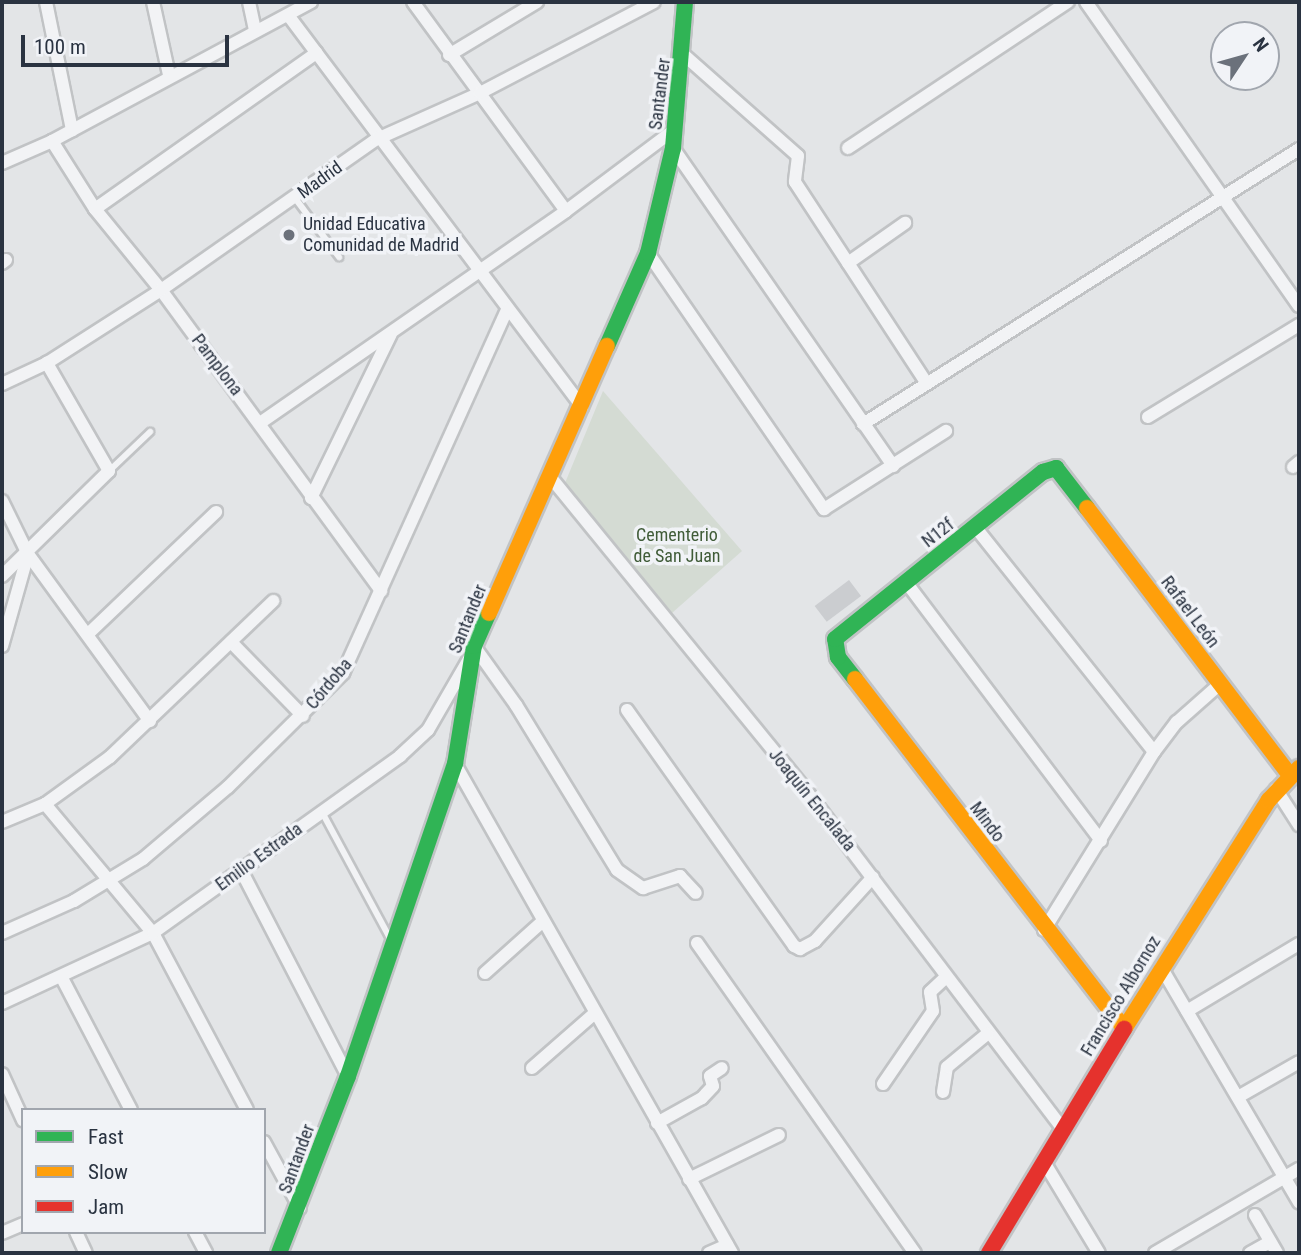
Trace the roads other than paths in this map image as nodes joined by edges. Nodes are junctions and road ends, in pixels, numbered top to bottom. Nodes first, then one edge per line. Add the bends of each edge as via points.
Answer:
1 (46, 2) edge
2 (153, 2) edge
3 (249, 2) edge
4 (311, 2) edge
5 (413, 2) edge
6 (537, 2) edge
7 (654, 2) edge
8 (685, 2) edge
9 (1068, 2) edge
10 (1086, 2) edge
11 (288, 15) junction
12 (255, 31) junction
13 (316, 53) junction
14 (449, 55) junction
15 (684, 55) junction
16 (169, 75) junction
17 (480, 93) junction
18 (72, 130) junction
19 (674, 130) junction
20 (377, 139) junction
21 (52, 141) junction
22 (673, 148) junction
23 (848, 148) dead end
24 (1299, 149) edge
25 (2, 163) edge
26 (295, 198) junction
27 (1223, 200) junction
28 (95, 209) junction
29 (566, 211) junction
30 (905, 223) dead end
31 (648, 253) junction
32 (339, 257) dead end
33 (848, 263) junction
34 (478, 268) junction
35 (161, 290) junction
36 (1299, 306) edge
37 (507, 309) junction
38 (1299, 326) edge
39 (392, 330) junction
40 (47, 363) junction
41 (926, 382) junction
42 (2, 384) edge
43 (582, 407) junction
44 (1148, 417) dead end
45 (260, 423) junction
46 (863, 424) junction
47 (946, 431) dead end
48 (150, 432) dead end
49 (892, 466) junction
50 (109, 471) junction
51 (1062, 471) joint
52 (552, 479) junction
53 (311, 498) junction
54 (2, 501) edge
55 (216, 512) dead end
56 (976, 528) junction
57 (28, 554) junction
58 (2, 576) edge
59 (906, 582) junction
60 (381, 591) junction
61 (273, 601) dead end
62 (88, 634) junction
63 (839, 635) joint
64 (231, 642) junction
65 (2, 646) edge
66 (473, 651) junction
67 (1220, 684) junction
68 (627, 710) dead end
69 (303, 716) junction
70 (150, 721) junction
71 (1154, 752) junction
72 (454, 764) junction
73 (1296, 771) edge
74 (1276, 789) junction
75 (45, 804) junction
76 (322, 812) junction
77 (2, 822) edge
78 (1299, 825) edge
79 (1101, 841) junction
80 (241, 870) junction
81 (873, 877) junction
82 (112, 880) junction
83 (696, 893) dead end
84 (542, 922) junction
85 (1044, 930) junction
86 (2, 933) edge
87 (153, 933) junction
88 (393, 943) junction
89 (696, 943) dead end
90 (1299, 944) edge
91 (1161, 967) junction
92 (485, 973) dead end
93 (946, 977) junction
94 (62, 978) junction
95 (2, 1003) edge
96 (1187, 1011) junction
97 (594, 1014) junction
98 (1124, 1028) junction
99 (987, 1034) junction
100 (1299, 1062) edge
101 (532, 1068) dead end
102 (722, 1068) dead end
103 (2, 1074) edge
104 (348, 1076) junction
105 (883, 1084) dead end
106 (943, 1092) dead end
107 (1238, 1097) junction
108 (130, 1108) edge
109 (246, 1108) edge
110 (21, 1116) edge
111 (657, 1123) junction
112 (1062, 1129) junction
113 (779, 1135) dead end
114 (266, 1146) edge
115 (1044, 1162) junction
116 (1299, 1169) edge
117 (1285, 1177) junction
118 (689, 1179) junction
119 (1299, 1202) edge
120 (300, 1208) junction
121 (1255, 1215) dead end
122 (21, 1224) edge
123 (2, 1233) edge
124 (77, 1234) edge
125 (196, 1234) edge
126 (1274, 1247) edge
127 (729, 1249) edge
128 (86, 1253) edge
129 (206, 1253) edge
130 (279, 1253) edge
131 (709, 1253) edge
132 (915, 1253) edge
133 (989, 1253) edge
134 (1099, 1253) edge
135 (1155, 1253) edge
136 (1250, 1253) edge

1 - 18 street
2 - 16 street
3 - 12 street
4 - 11 street
5 - 14 street
6 - 14 street
7 - 17 street, Madrid
8 - 15 street, Santander
9 - 23 street
10 - 27 street
11 - 12 street
11 - 13 street
12 - 16 street
13 - 20 street
13 - 28 street
14 - 17 street
15 - 19 street, Santander
15 - 33 street via 798,156 795,183
16 - 18 street
17 - 20 street, Madrid
17 - 29 street
18 - 21 street
19 - 22 street, Santander
19 - 29 street
20 - 26 street, Madrid
20 - 34 street
21 - 25 street
21 - 28 street, Pamplona
22 - 31 street, Santander
22 - 46 street
24 - 27 street
26 - 32 lane
26 - 35 street, Madrid
27 - 36 street
27 - 41 street
28 - 35 street, Pamplona
29 - 34 street
30 - 33 street
31 - 43 street, Santander
31 - 49 street via 819,506 833,508
33 - 41 street
34 - 37 street
34 - 39 street
35 - 40 street, Madrid
35 - 45 street, Pamplona
37 - 43 street
37 - 60 street, Córdoba
38 - 44 street
39 - 45 street
39 - 53 street
40 - 42 street, Madrid
40 - 50 street
41 - 46 street
43 - 52 street, Santander
45 - 53 street, Pamplona
46 - 49 street
47 - 49 street
48 - 50 lane
50 - 57 street
51 - 56 street, N12f via 1043,472
51 - 67 street, Rafael León
52 - 66 street, Santander
52 - 81 street, Joaquín Encalada
53 - 60 street, Pamplona
54 - 57 street
55 - 62 street
56 - 59 street, N12f
56 - 71 street
57 - 58 street
57 - 62 street
57 - 65 street
59 - 63 street, N12f
59 - 79 street
60 - 69 street, Córdoba via 350,663
61 - 64 street
62 - 70 street
63 - 85 street, Mindo via 833,644 838,656
64 - 69 street
64 - 70 street
66 - 72 street, Santander
66 - 76 street, Emilio Estrada via 415,744
66 - 83 street via 516,705 617,870 643,888 680,876
67 - 71 street via 1177,722
67 - 73 street, Rafael León
68 - 81 street via 794,946 800,949 815,941
69 - 82 street, Córdoba via 180,831
70 - 75 street
71 - 79 street
72 - 84 street
72 - 88 street, Santander
73 - 74 street, Francisco Albornoz
74 - 78 street
74 - 91 street, Francisco Albornoz
75 - 77 street
75 - 82 street
76 - 80 street, Emilio Estrada
76 - 88 lane
79 - 85 street
80 - 87 street, Emilio Estrada
80 - 104 street
81 - 93 street, Joaquín Encalada
82 - 86 street, Córdoba
82 - 87 street
84 - 92 street
84 - 97 street
85 - 98 street, Mindo
87 - 94 street, Emilio Estrada
87 - 109 street
88 - 104 street, Santander
89 - 132 street
90 - 96 street
91 - 96 street
91 - 98 street, Francisco Albornoz
93 - 99 street, Joaquín Encalada
93 - 105 street via 930,992 933,1011
94 - 95 street, Emilio Estrada
94 - 108 street
96 - 107 street
97 - 101 street
97 - 111 street
98 - 112 street, Francisco Albornoz
99 - 106 street via 947,1067
99 - 112 street, Joaquín Encalada
100 - 107 street
102 - 111 street via 710,1076 713,1086 709,1092
103 - 110 street
104 - 120 street, Santander
107 - 117 street
111 - 118 street
112 - 115 street, Francisco Albornoz
113 - 118 street
114 - 120 street
115 - 133 street, Francisco Albornoz
115 - 134 street
116 - 117 street
117 - 119 street
117 - 135 street
118 - 127 street
120 - 130 street, Santander
121 - 126 street
122 - 123 street
124 - 128 street
125 - 129 street
126 - 136 street
127 - 131 street

